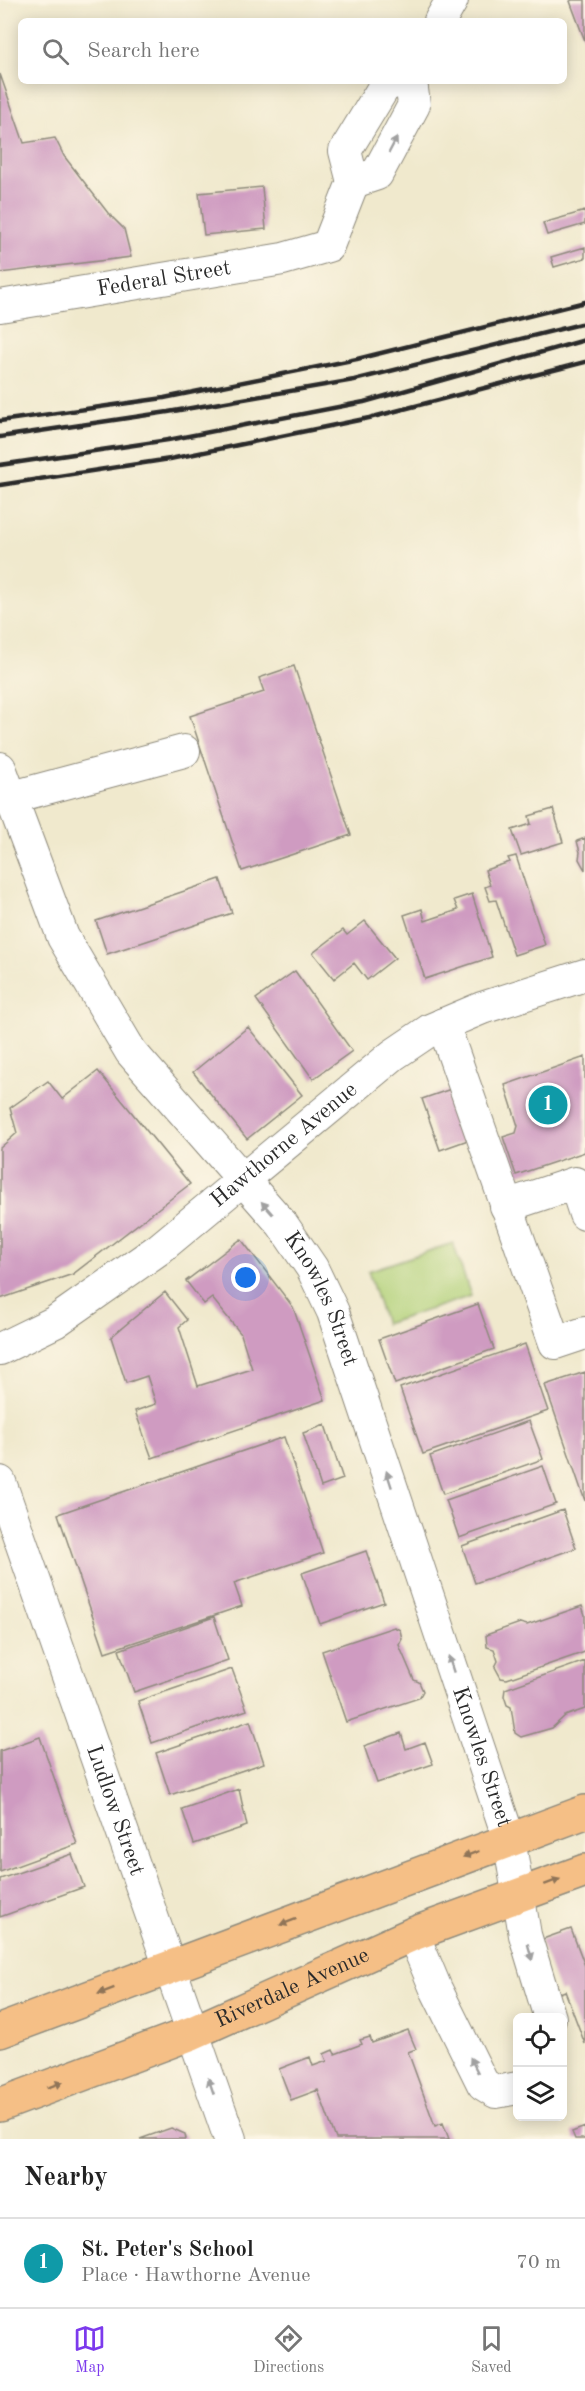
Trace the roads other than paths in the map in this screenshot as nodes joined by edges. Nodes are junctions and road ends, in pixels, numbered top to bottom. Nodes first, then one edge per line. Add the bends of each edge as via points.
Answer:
1 (452, 0) edge
2 (442, 18) edge
3 (390, 84) edge
4 (411, 84) edge
5 (353, 182) junction
6 (0, 306) edge
7 (184, 751) dead end
8 (0, 768) edge
9 (9, 798) junction
10 (585, 975) edge
11 (443, 1024) junction
12 (242, 1179) junction
13 (506, 1206) junction
14 (585, 1214) edge
15 (585, 1333) edge
16 (0, 1349) edge
17 (0, 1482) edge
18 (585, 1812) edge
19 (509, 1839) junction
20 (585, 1871) edge
21 (519, 1894) junction
22 (413, 1934) junction
23 (169, 1967) junction
24 (549, 2013) edge
25 (0, 2031) edge
26 (192, 2033) junction
27 (513, 2089) edge
28 (0, 2105) edge
29 (230, 2139) edge

1 - 2 street
3 - 5 street via 384,87 345,151
5 -> 4 street via 377,174 414,105
5 - 6 street, Federal Street via 328,246 283,259
7 - 9 street
8 - 9 street, Knowles Street
9 - 12 street, Knowles Street via 63,937 131,1052
10 - 11 street, Hawthorne Avenue
11 - 12 street, Hawthorne Avenue via 393,1055
11 - 13 street
12 - 16 street, Hawthorne Avenue via 159,1249 55,1322
19 -> 12 street, Knowles Street via 333,1312 312,1268 282,1224
13 - 14 street via 575,1183
13 - 15 street via 555,1343
17 - 23 street, Ludlow Street
18 - 19 main road
19 - 21 street, Knowles Street
19 -> 23 main road
21 -> 20 main road, Riverdale Avenue
21 - 22 main road, Riverdale Avenue
21 -> 24 street, Knowles Street via 530,1951
22 - 26 main road, Riverdale Avenue
27 -> 22 street via 496,2092 483,2084
23 -> 25 main road
23 - 26 street, Ludlow Street
28 -> 26 main road, Riverdale Avenue
29 -> 26 street, Ludlow Street

